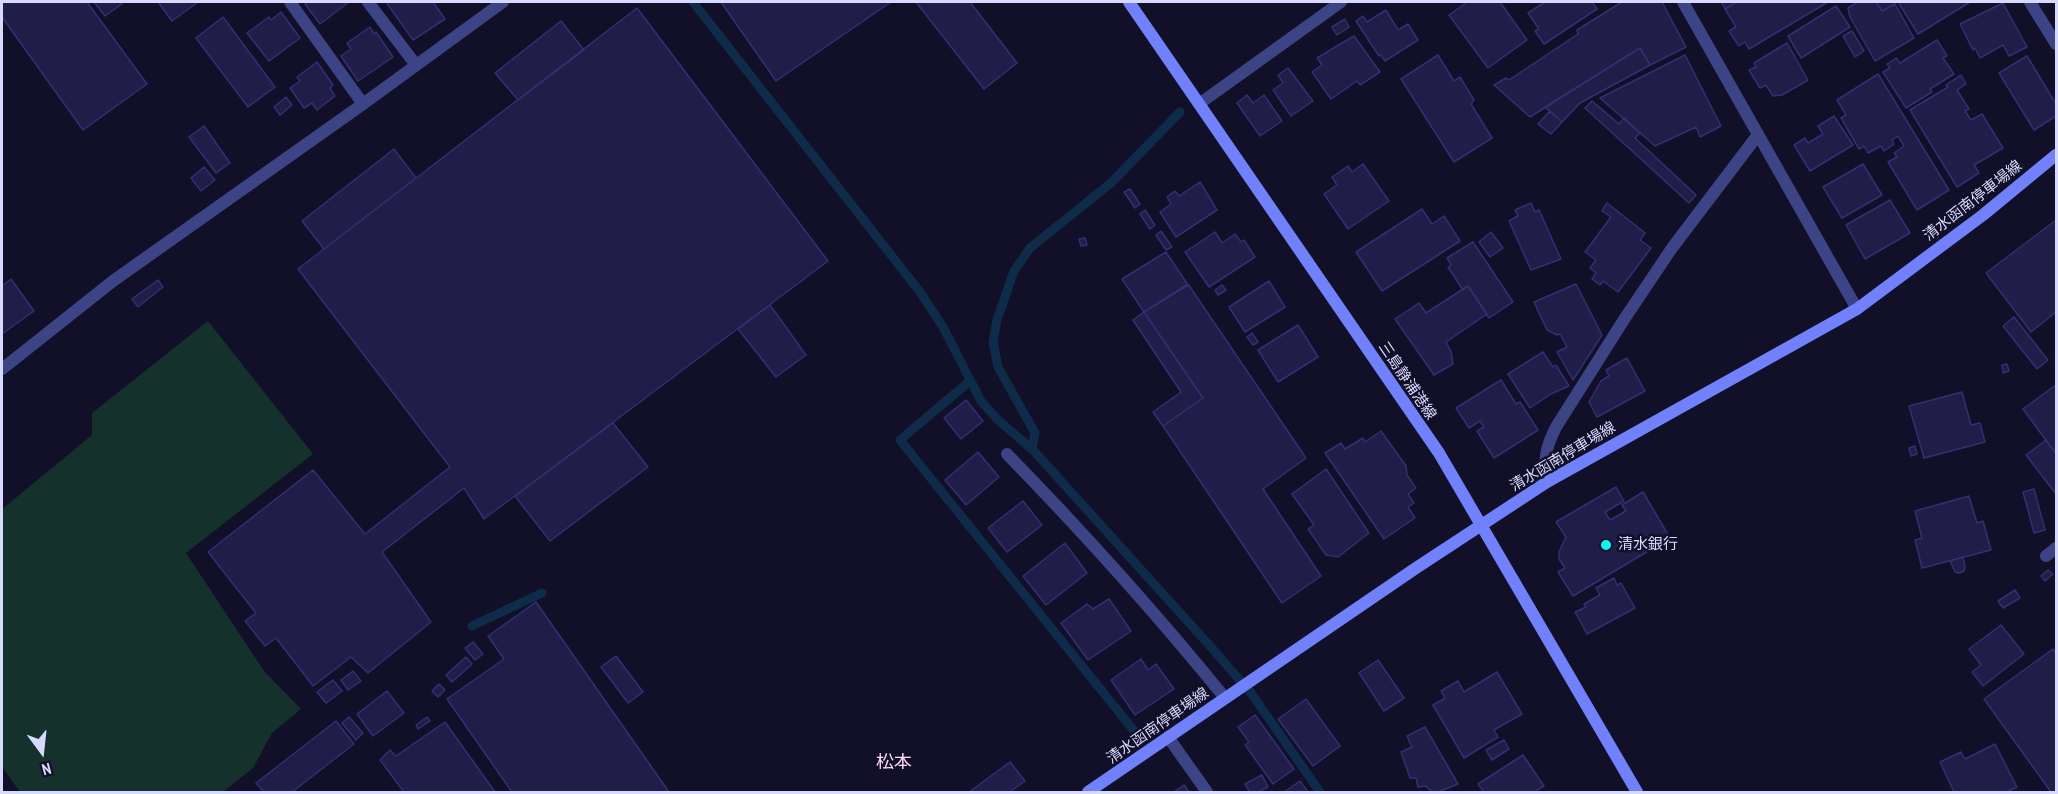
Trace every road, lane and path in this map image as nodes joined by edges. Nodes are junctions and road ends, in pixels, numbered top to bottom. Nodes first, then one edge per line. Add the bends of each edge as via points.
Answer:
1 (290, 2) edge
2 (368, 2) edge
3 (1129, 2) edge
4 (1341, 2) edge
5 (1683, 2) edge
6 (2030, 2) edge
7 (497, 3) edge
8 (2056, 44) edge
9 (416, 66) junction
10 (363, 104) junction
11 (1199, 104) junction
12 (1757, 136) junction
13 (2056, 155) edge
14 (1857, 309) junction
15 (2, 369) edge
16 (1007, 454) dead end
17 (1546, 482) junction
18 (1482, 525) junction
19 (2056, 548) edge
20 (2046, 556) dead end
21 (1225, 698) junction
22 (1168, 737) junction
23 (1088, 792) edge
24 (1208, 792) edge
25 (1637, 792) edge

1 - 10 street
2 - 9 street
3 - 11 main road, 三島静浦港線
4 - 11 street
5 - 12 street
6 - 8 street
7 - 9 street
9 - 10 street
10 - 15 street via 113,281
11 - 18 main road, 三島静浦港線 via 1438,453
12 - 14 street
12 - 17 street via 1672,248 1556,427 1544,458
13 - 14 main road, 清水函南停車場線
14 - 17 main road, 清水函南停車場線
16 - 21 street via 1169,630
17 - 18 main road, 清水函南停車場線
18 - 21 main road, 清水函南停車場線
18 - 25 main road, 三島静浦港線
19 - 20 street
21 - 22 main road, 清水函南停車場線
22 - 23 main road, 清水函南停車場線
22 - 24 street

